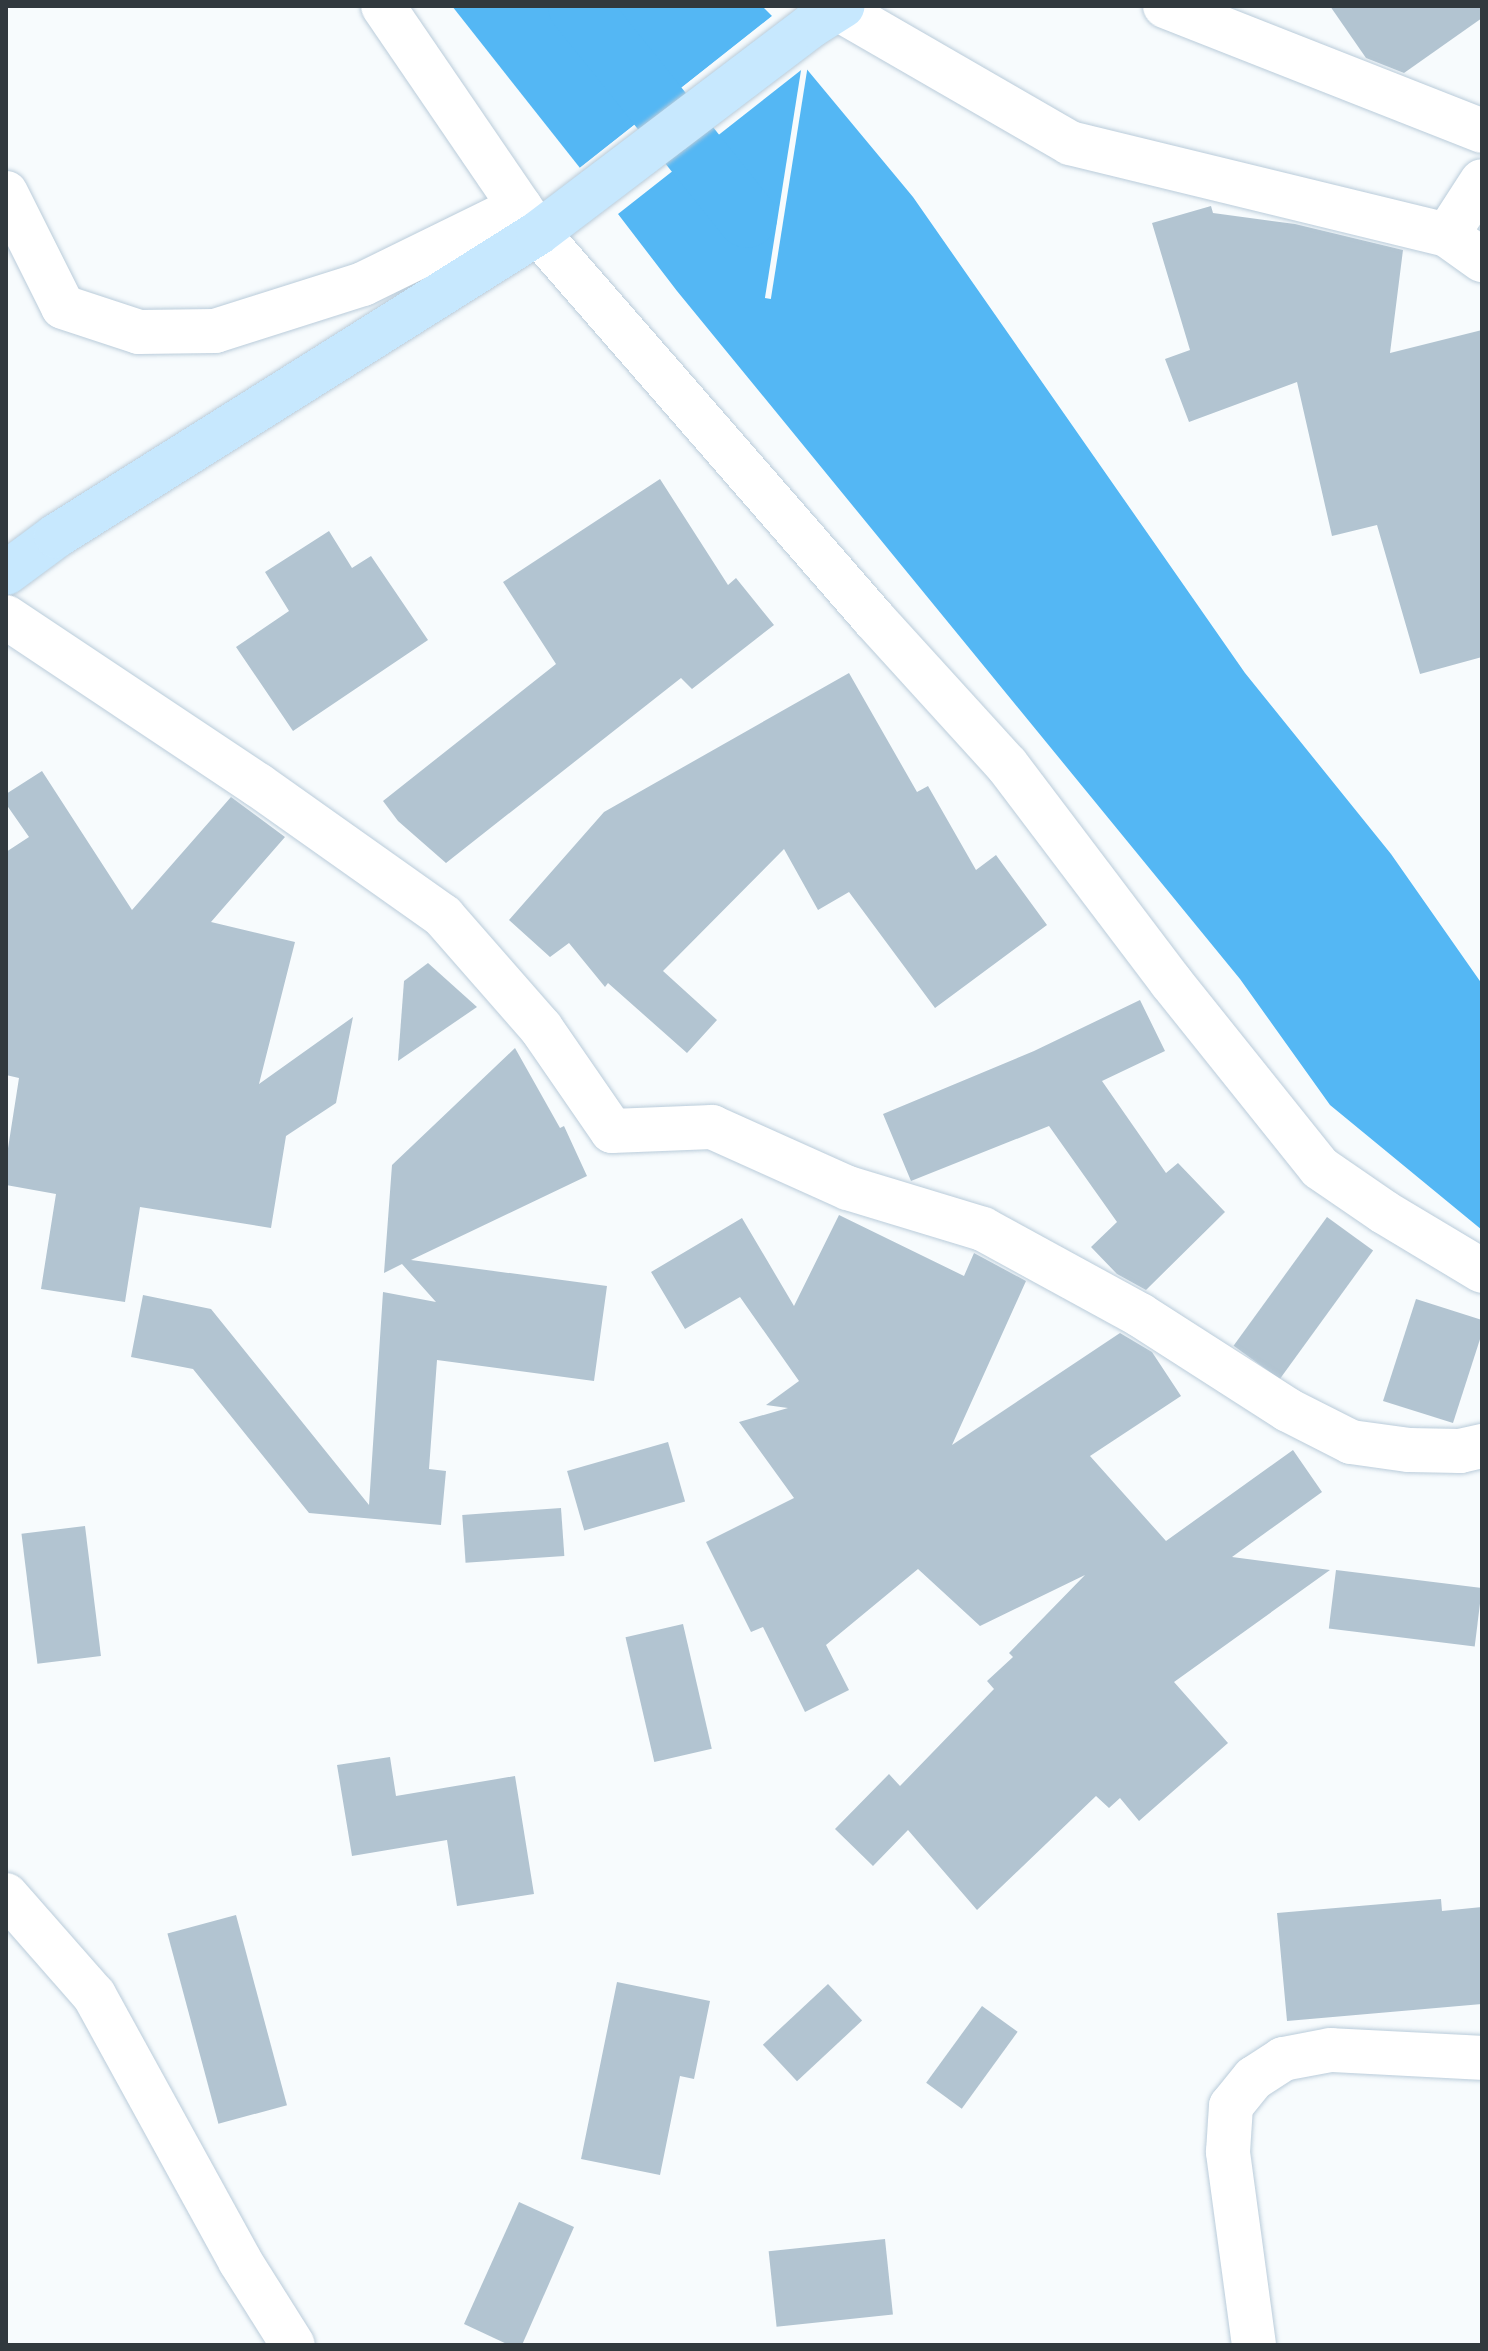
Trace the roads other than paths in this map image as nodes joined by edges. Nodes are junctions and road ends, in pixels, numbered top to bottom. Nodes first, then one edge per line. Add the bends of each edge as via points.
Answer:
1 (383, 6) edge
2 (1165, 6) edge
3 (831, 13) edge
4 (1482, 131) edge
5 (1482, 181) edge
6 (6, 193) edge
7 (541, 218) junction
8 (1447, 235) junction
9 (1482, 260) edge
10 (6, 573) edge
11 (6, 617) edge
12 (1482, 1271) edge
13 (1482, 1446) edge
14 (6, 1895) edge
15 (1482, 2058) edge
16 (293, 2345) edge
17 (1254, 2345) edge

1 - 7 street
2 - 4 street
3 - 7 main road
3 - 8 street via 1070,143
5 - 8 street
6 - 7 street via 63,307 139,332 215,331 363,284
7 - 10 main road
7 - 12 street via 874,619 1007,765 1320,1168
8 - 9 street
11 - 13 street via 443,916 541,1028 612,1131 712,1127 848,1188 983,1229 1127,1307 1288,1410 1351,1442 1409,1450
14 - 16 street via 94,1995 210,2209
15 - 17 street via 1331,2050 1283,2059 1254,2078 1231,2106 1228,2152

